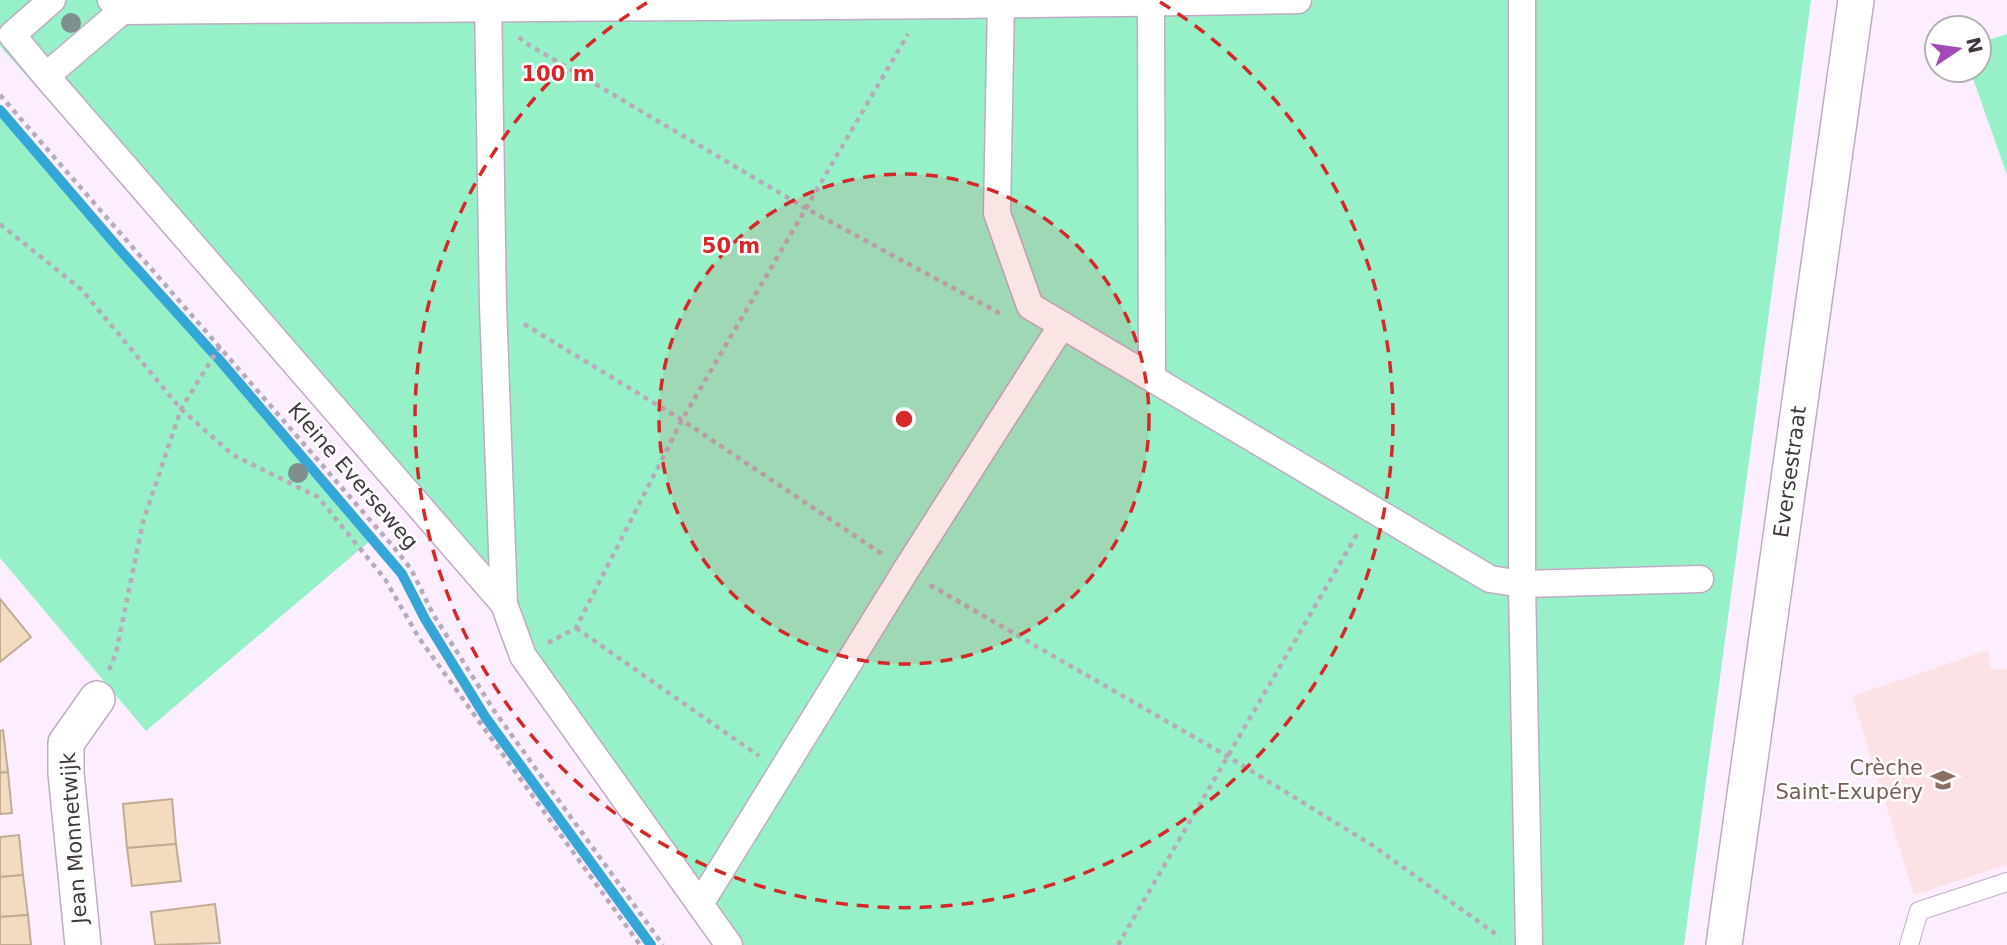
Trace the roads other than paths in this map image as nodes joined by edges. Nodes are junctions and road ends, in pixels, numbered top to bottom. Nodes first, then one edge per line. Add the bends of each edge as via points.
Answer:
1 (52, 0) edge
2 (1298, 0) edge
3 (1522, 0) edge
4 (1856, 0) edge
5 (489, 3) edge
6 (1002, 3) edge
7 (1152, 3) junction
8 (116, 6) edge
9 (6, 28) edge
10 (46, 76) junction
11 (1062, 325) junction
12 (1152, 378) junction
13 (1700, 579) dead end
14 (1522, 584) junction
15 (504, 604) junction
16 (97, 699) road end
17 (2007, 882) edge
18 (700, 904) junction
19 (83, 945) edge
20 (729, 945) edge
21 (1528, 945) edge
22 (1724, 945) edge
23 (1909, 945) edge

1 - 9 street
2 - 7 street
3 - 14 street
4 - 22 street, Eversestraat
5 - 6 street
5 - 8 street
5 - 15 street via 493,305
6 - 7 street
6 - 11 street via 997,213 1030,306
7 - 12 street
8 - 10 street
9 - 10 street
10 - 15 street
11 - 12 street
11 - 18 street
12 - 14 street via 1490,579
13 - 14 street
14 - 21 street
15 - 18 street via 523,656
16 - 19 street, Jean Monnetwijk via 66,743
17 - 23 lane via 1919,911
18 - 20 street

